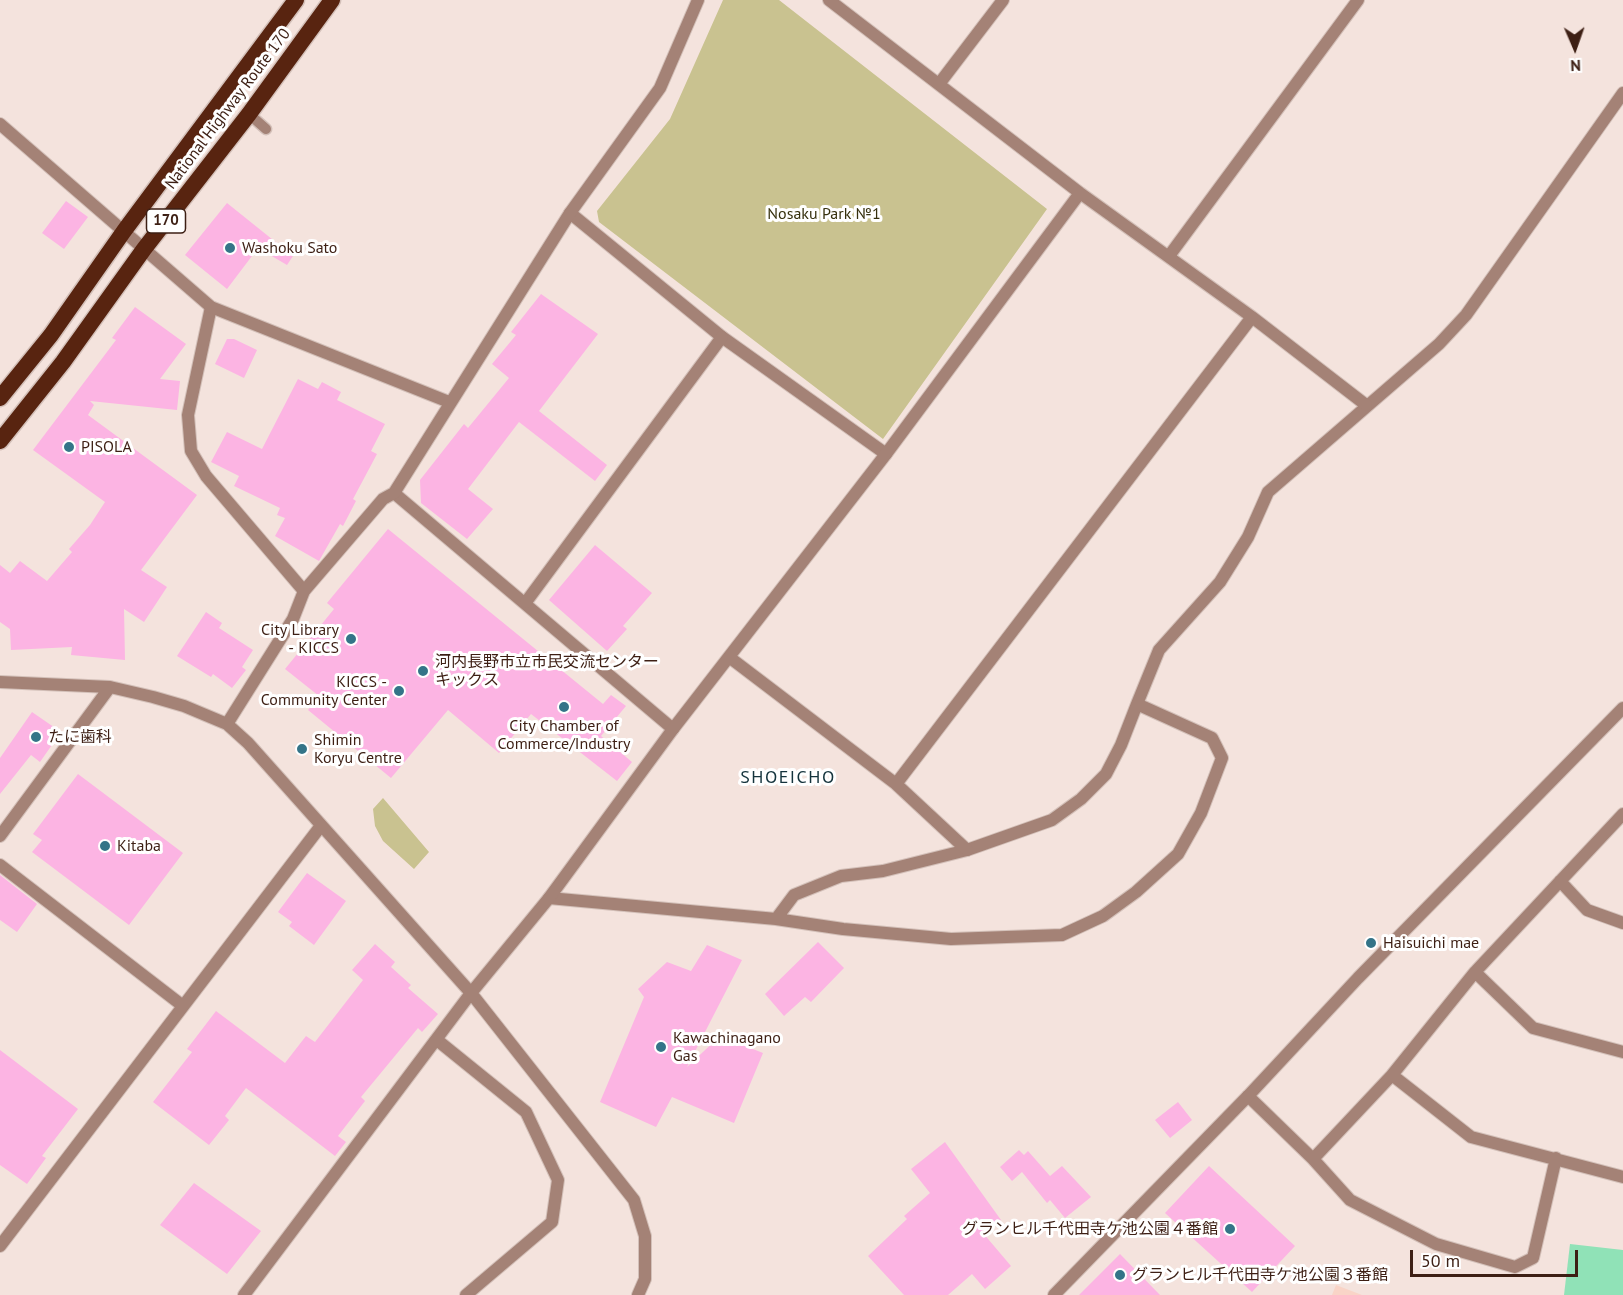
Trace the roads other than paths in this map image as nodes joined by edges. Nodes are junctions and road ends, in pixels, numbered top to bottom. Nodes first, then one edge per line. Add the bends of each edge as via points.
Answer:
1 (296, 0) edge
2 (333, 0) edge
3 (698, 0) edge
4 (829, 0) edge
5 (1003, 0) edge
6 (1358, 0) edge
7 (939, 84) junction
8 (1623, 93) edge
9 (249, 114) junction
10 (0, 124) edge
11 (266, 129) dead end
12 (1080, 193) junction
13 (570, 213) junction
14 (124, 231) junction
15 (144, 249) junction
16 (1168, 256) junction
17 (211, 307) junction
18 (1252, 317) junction
19 (722, 337) junction
20 (0, 398) edge
21 (449, 402) junction
22 (1366, 405) junction
23 (0, 441) edge
24 (886, 454) junction
25 (394, 493) junction
26 (304, 591) junction
27 (526, 602) junction
28 (729, 657) junction
29 (0, 682) edge
30 (110, 687) junction
31 (1137, 704) junction
32 (1623, 708) edge
33 (226, 724) junction
34 (673, 729) junction
35 (896, 784) junction
36 (1623, 814) edge
37 (321, 827) junction
38 (0, 836) edge
39 (967, 850) junction
40 (0, 865) edge
41 (1560, 881) junction
42 (549, 898) junction
43 (776, 919) junction
44 (1623, 922) edge
45 (1475, 972) junction
46 (471, 993) junction
47 (183, 1006) junction
48 (437, 1040) junction
49 (1623, 1052) edge
50 (1392, 1075) junction
51 (1248, 1096) junction
52 (1556, 1158) junction
53 (1313, 1159) junction
54 (1623, 1177) edge
55 (0, 1246) edge
56 (244, 1295) edge
57 (466, 1295) edge
58 (638, 1295) edge
59 (1054, 1295) edge

1 - 14 highway, National Highway Route 170 / 170
2 - 9 highway, National Highway Route 170 / 170
3 - 13 street via 660,88
4 - 7 street
5 - 7 street
6 - 16 street
7 - 12 street
8 - 22 street via 1466,315 1439,344
9 - 11 lane
9 - 15 highway, National Highway Route 170 / 170
10 - 14 street
12 - 16 street
12 - 24 street
13 - 19 street
13 - 21 street
14 - 15 street
14 - 20 highway, National Highway Route 170 / 170 via 51,335
15 - 17 street
15 - 23 highway, National Highway Route 170 / 170
16 - 18 street
17 - 21 street
17 - 26 street via 188,415 191,451 206,476
18 - 22 street
18 - 35 street
19 - 24 street
19 - 27 street
21 - 25 street
22 - 31 street via 1268,492 1248,537 1220,582 1159,650
24 - 28 street
25 - 26 street via 383,499
25 - 27 street
26 - 33 street via 293,619
27 - 34 street
28 - 34 street
28 - 35 street
29 - 30 street
30 - 33 street via 184,706
30 - 38 street
31 - 39 street via 1106,774 1081,799 1052,820
31 - 43 street via 1212,738 1222,758 1201,813 1178,854 1103,916 1062,935 951,939
32 - 51 street
33 - 37 street via 265,760
34 - 42 street
35 - 39 street
36 - 41 street
37 - 46 street
37 - 47 street
39 - 43 street via 883,872 841,876 795,896
40 - 47 street
41 - 44 street via 1587,910
41 - 45 street
42 - 43 street
42 - 46 street
45 - 49 street via 1533,1028
45 - 50 street
46 - 48 street
46 - 58 street via 634,1200 645,1236 645,1279
47 - 55 street
48 - 56 street
48 - 57 street via 526,1112 558,1180 552,1222
50 - 52 street via 1471,1137
50 - 53 street
51 - 53 street
51 - 59 street
52 - 53 street via 1533,1258 1515,1267 1436,1244 1350,1200
52 - 54 street

